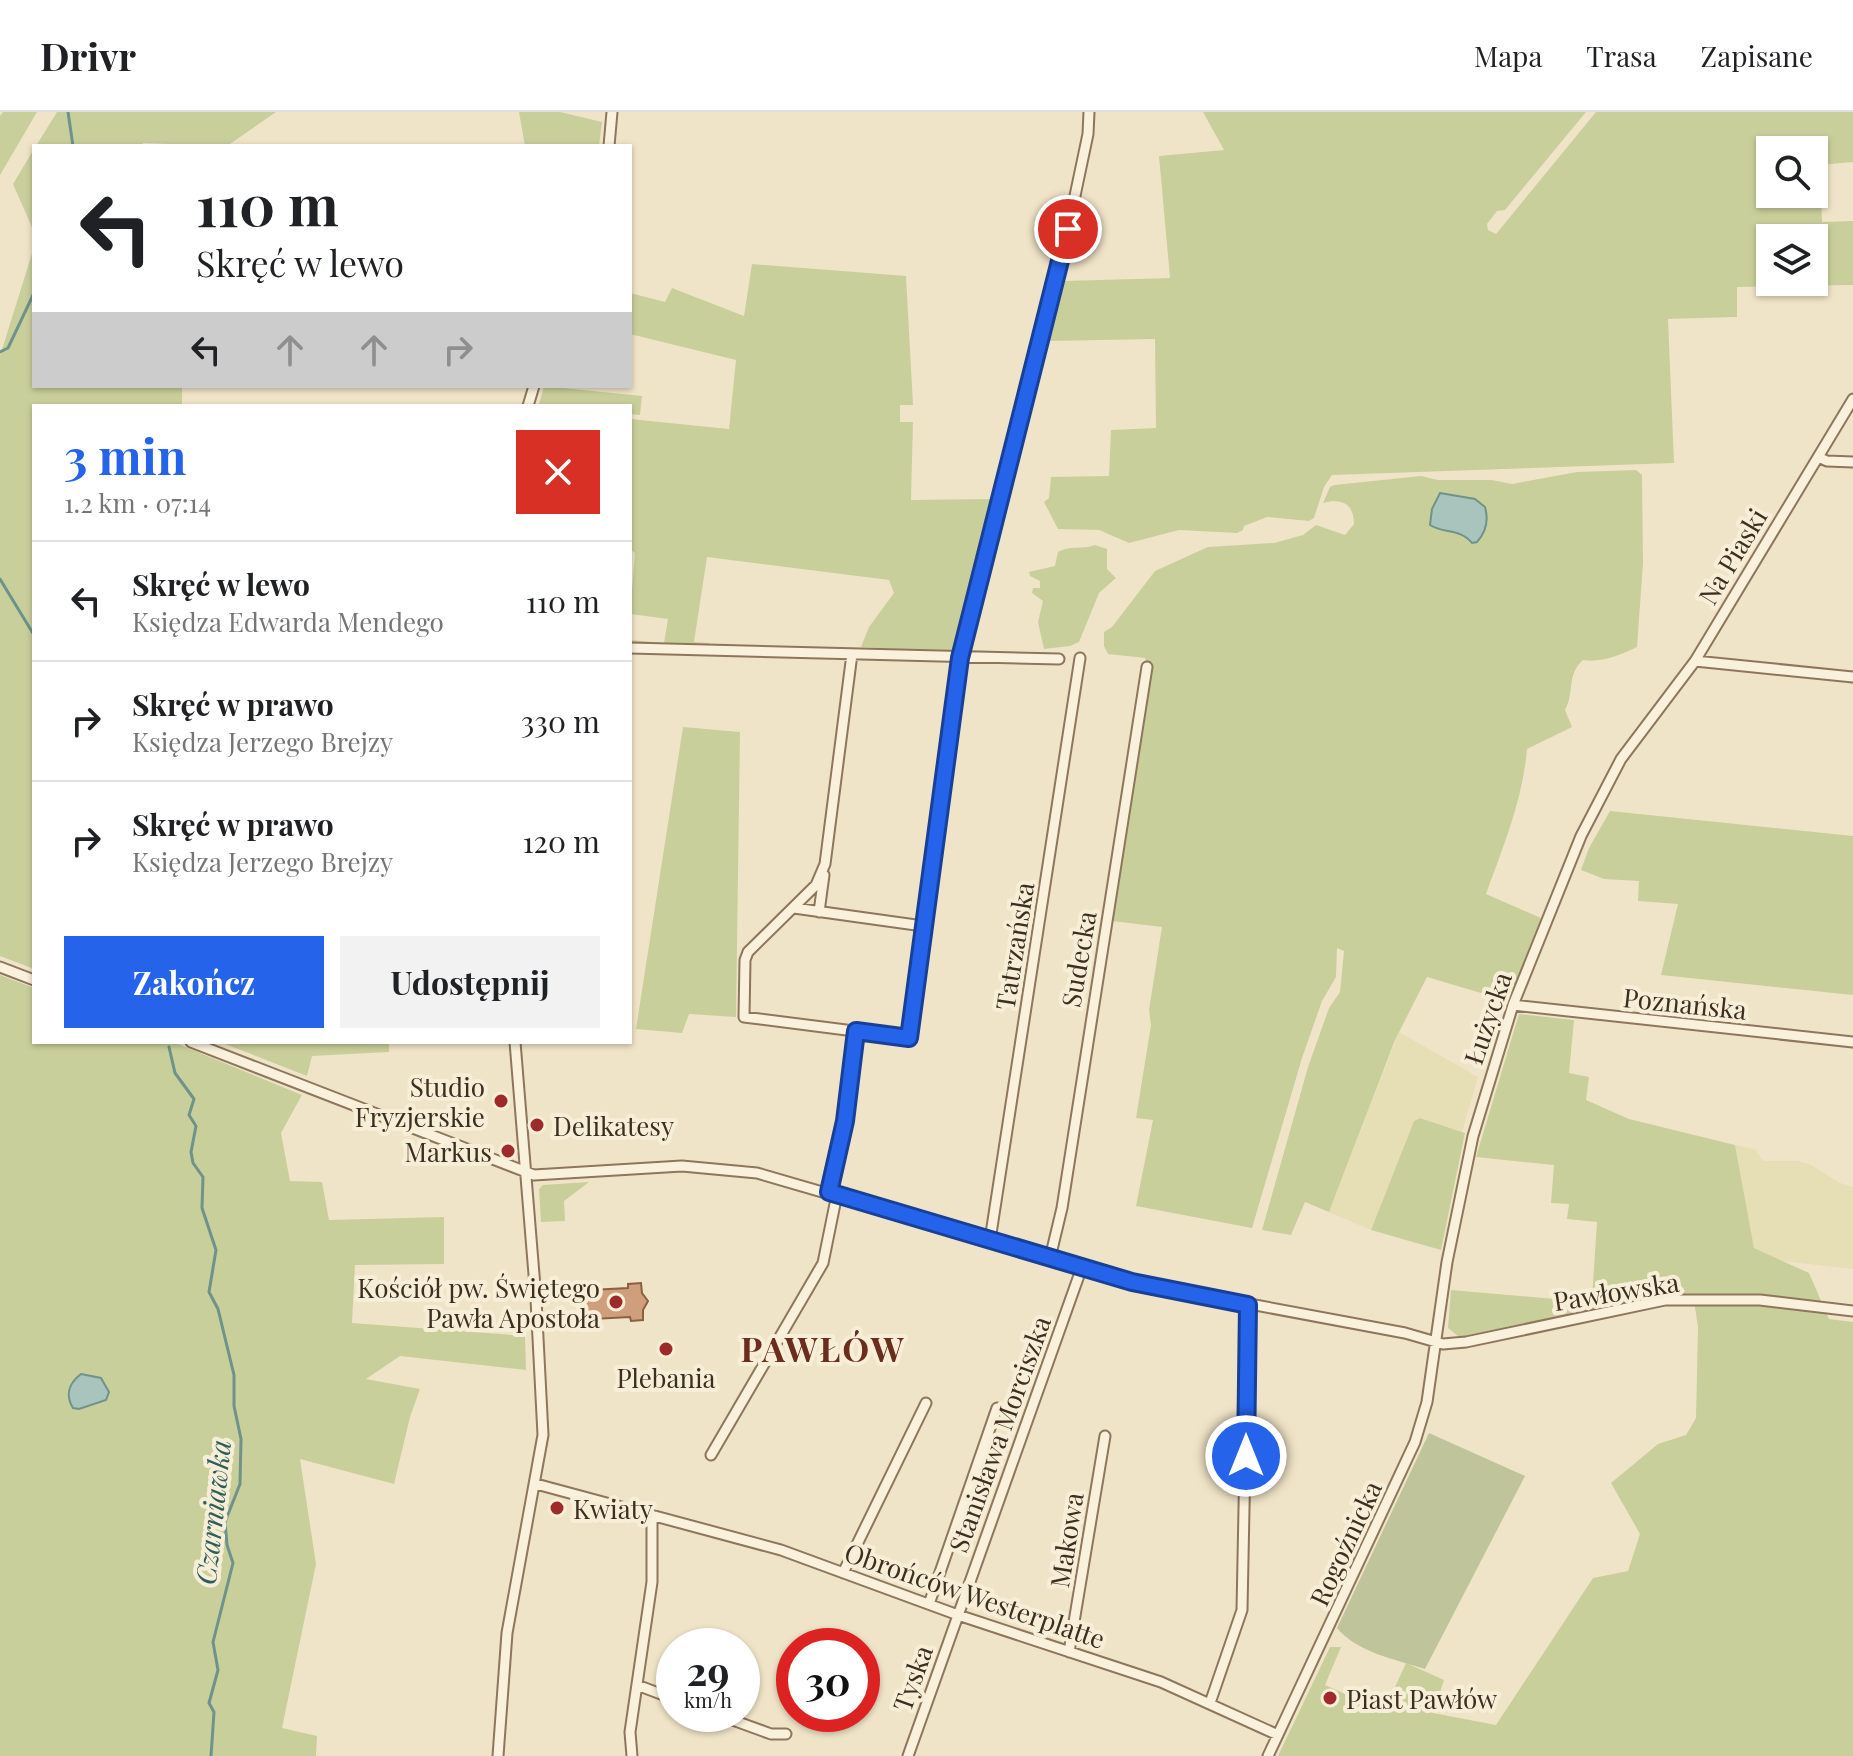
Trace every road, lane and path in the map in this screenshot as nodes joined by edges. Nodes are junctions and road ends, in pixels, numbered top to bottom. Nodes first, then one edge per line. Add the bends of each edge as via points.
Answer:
1 (612, 112) edge
2 (1089, 112) edge
3 (609, 144) edge
4 (1853, 399) edge
5 (1818, 457) junction
6 (1853, 462) edge
7 (632, 648) edge
8 (852, 654) junction
9 (960, 658) junction
10 (1080, 658) dead end
11 (1059, 659) dead end
12 (1695, 661) junction
13 (1147, 667) dead end
14 (1853, 677) edge
15 (1641, 731) joint
16 (825, 864) junction
17 (794, 908) junction
18 (819, 912) junction
19 (923, 926) junction
20 (0, 967) edge
21 (32, 979) edge
22 (1513, 1005) junction
23 (856, 1031) junction
24 (1853, 1042) edge
25 (196, 1044) edge
26 (515, 1044) edge
27 (526, 1173) junction
28 (833, 1193) junction
29 (990, 1240) junction
30 (1050, 1258) junction
31 (1082, 1267) junction
32 (1248, 1305) junction
33 (1853, 1311) edge
34 (1436, 1340) junction
35 (926, 1403) dead end
36 (997, 1408) dead end
37 (1105, 1436) dead end
38 (711, 1455) dead end
39 (536, 1484) junction
40 (652, 1515) junction
41 (843, 1573) junction
42 (929, 1604) junction
43 (958, 1615) junction
44 (1069, 1652) junction
45 (637, 1685) junction
46 (656, 1692) edge
47 (1210, 1703) junction
48 (760, 1730) edge
49 (786, 1734) dead end
50 (1278, 1735) junction
51 (498, 1756) edge
52 (632, 1756) edge
53 (908, 1756) edge
54 (1268, 1756) edge

1 - 3 street
2 - 9 street via 1065,242
4 - 5 street, Na Piaski
5 - 6 street
5 - 12 street, Na Piaski
7 - 8 street
8 - 9 street
8 - 16 street
9 - 11 street
9 - 19 street
10 - 29 street, Tatrzańska
12 - 14 street
12 - 15 street, Na Piaski
13 - 30 street, Sudecka
15 - 22 street, Łużycka via 1593,808
16 - 17 street via 816,885
16 - 18 street
17 - 18 street
17 - 23 street via 748,952 744,1017
18 - 19 street
19 - 23 street via 909,1038
20 - 21 street
22 - 24 street, Poznańska
22 - 34 street, Łużycka via 1460,1192
23 - 28 street
25 - 27 street, Pawłowska
26 - 27 street
27 - 28 street, Pawłowska via 710,1167 768,1175
27 - 39 street via 542,1420
28 - 29 street, Pawłowska
28 - 38 street via 823,1263
29 - 30 street, Pawłowska
30 - 31 street, Pawłowska
31 - 32 street, Pawłowska
31 - 43 street, Stanisława Morciszka
32 - 34 street, Pawłowska
32 - 47 street via 1242,1610
33 - 34 street, Pawłowska via 1760,1300 1665,1300 1466,1342
34 - 50 street, Rogoźnicka via 1415,1442
35 - 41 street
36 - 42 street
37 - 44 street, Makowa
39 - 40 street, Obrońców Westerplatte
39 - 51 street via 507,1633
40 - 41 street, Obrońców Westerplatte via 752,1541
40 - 45 street via 652,1582
41 - 42 street, Obrońców Westerplatte
42 - 43 street, Obrońców Westerplatte
43 - 44 street, Obrońców Westerplatte
43 - 53 street, Tyska
44 - 47 street, Obrońców Westerplatte
45 - 46 street
45 - 52 street
47 - 50 street, Obrońców Westerplatte
48 - 49 street
50 - 54 street, Rogoźnicka

